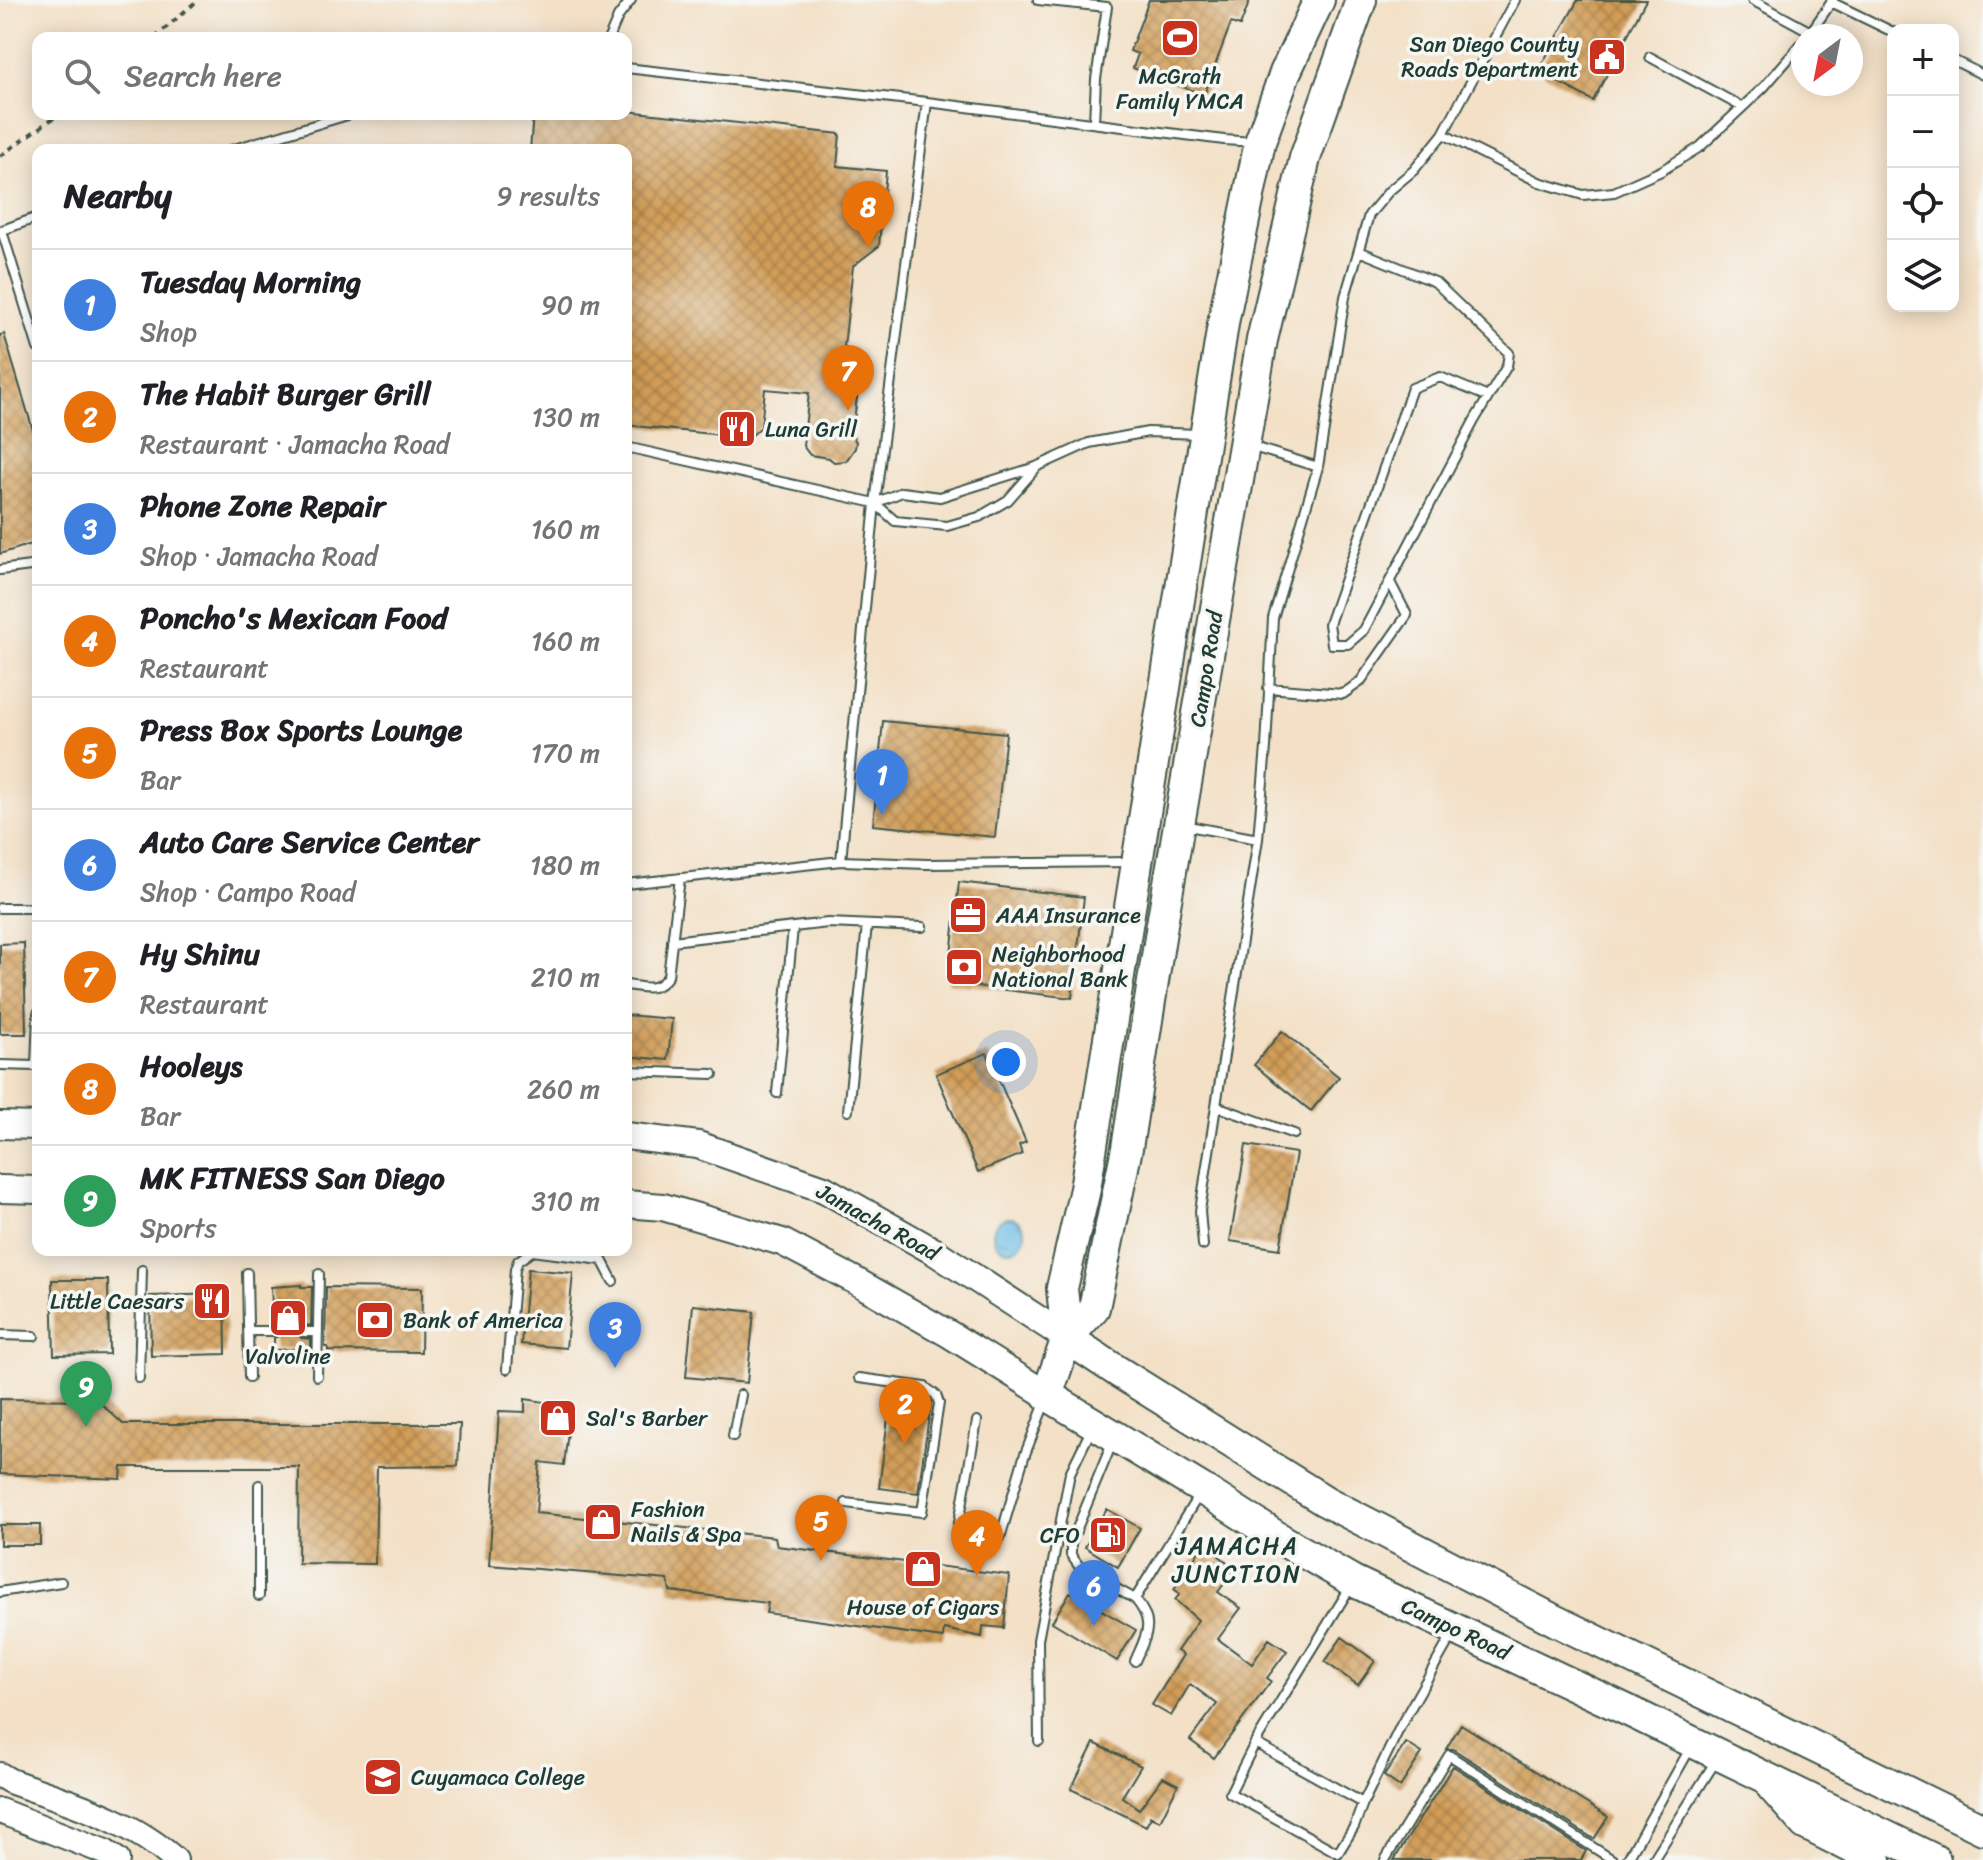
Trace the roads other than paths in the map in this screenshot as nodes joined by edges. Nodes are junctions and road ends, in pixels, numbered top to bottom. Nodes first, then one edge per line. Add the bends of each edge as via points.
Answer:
1 (631, 0) edge
2 (1038, 0) edge
3 (1319, 0) edge
4 (1361, 0) edge
5 (1515, 0) edge
6 (1752, 0) edge
7 (1832, 1) edge
8 (1108, 4) edge
9 (1769, 4) edge
10 (1796, 24) edge
11 (1817, 24) edge
12 (1887, 29) edge
13 (612, 32) edge
14 (1791, 56) edge
15 (1650, 57) dead end
16 (1959, 63) edge
17 (632, 69) edge
18 (1983, 75) edge
19 (927, 102) junction
20 (1742, 107) junction
21 (331, 120) edge
22 (1094, 122) junction
23 (1443, 134) junction
24 (1260, 142) junction
25 (251, 144) edge
26 (32, 219) edge
27 (1, 231) edge
28 (1359, 251) junction
29 (32, 329) edge
30 (1488, 397) junction
31 (1224, 439) junction
32 (632, 448) edge
33 (1036, 467) junction
34 (1318, 467) junction
35 (875, 503) junction
36 (32, 566) edge
37 (0, 570) edge
38 (1390, 582) junction
39 (1268, 688) junction
40 (1180, 824) junction
41 (1258, 839) junction
42 (841, 861) junction
43 (1137, 862) junction
44 (680, 878) junction
45 (632, 883) edge
46 (0, 908) edge
47 (32, 908) edge
48 (867, 925) junction
49 (922, 927) dead end
50 (793, 928) junction
51 (672, 941) junction
52 (632, 986) edge
53 (0, 1065) edge
54 (32, 1066) edge
55 (632, 1071) edge
56 (713, 1074) dead end
57 (777, 1093) dead end
58 (1216, 1106) junction
59 (848, 1111) dead end
60 (0, 1125) edge
61 (32, 1126) edge
62 (1294, 1134) dead end
63 (632, 1137) edge
64 (0, 1189) edge
65 (32, 1190) edge
66 (632, 1204) edge
67 (1203, 1245) dead end
68 (525, 1256) edge
69 (571, 1256) edge
70 (142, 1270) dead end
71 (247, 1273) dead end
72 (319, 1274) dead end
73 (613, 1281) dead end
74 (248, 1331) junction
75 (274, 1331) dead end
76 (304, 1332) dead end
77 (318, 1332) junction
78 (0, 1335) edge
79 (34, 1336) dead end
80 (1067, 1338) junction
81 (507, 1369) dead end
82 (317, 1376) dead end
83 (249, 1377) dead end
84 (139, 1378) dead end
85 (859, 1378) dead end
86 (741, 1395) dead end
87 (1047, 1395) junction
88 (977, 1421) dead end
89 (1104, 1431) junction
90 (733, 1436) dead end
91 (259, 1485) dead end
92 (1202, 1489) junction
93 (846, 1503) dead end
94 (957, 1534) dead end
95 (1000, 1538) dead end
96 (1353, 1581) junction
97 (61, 1582) dead end
98 (0, 1592) edge
99 (259, 1596) dead end
100 (1135, 1599) junction
101 (1456, 1629) junction
102 (1135, 1661) dead end
103 (1039, 1741) dead end
104 (1255, 1743) junction
105 (1707, 1749) junction
106 (1759, 1774) junction
107 (0, 1775) edge
108 (1363, 1803) junction
109 (0, 1811) edge
110 (1983, 1829) edge
111 (117, 1860) edge
112 (175, 1860) edge
113 (1385, 1860) edge
114 (1613, 1860) edge
115 (1627, 1860) edge
116 (1653, 1860) edge
117 (1876, 1860) edge
118 (1935, 1860) edge

1 - 13 lane
2 - 8 lane
3 - 24 highway, Campo Road
4 - 31 highway, Campo Road via 1305,158 1262,340
5 - 23 lane
6 - 9 lane
7 - 11 lane
7 - 12 lane
8 - 22 lane
9 - 10 lane
14 - 20 lane
15 - 20 lane
16 - 18 lane
17 - 19 lane
19 - 22 lane
19 - 35 lane
20 - 23 lane via 1700,147 1661,171 1614,192 1583,195 1539,182
21 - 25 lane
22 - 24 lane
23 - 28 lane via 1369,215
24 - 31 highway, Campo Road via 1224,318
26 - 27 lane
27 - 29 lane
28 - 30 lane via 1435,282 1509,353
28 - 34 lane via 1345,297
30 - 38 lane
30 - 38 lane via 1440,377 1412,388 1329,624 1332,644 1348,644 1364,630
31 - 33 lane via 1148,432 1089,443
31 - 34 lane
31 - 40 highway, Campo Road
31 - 43 highway, Campo Road
32 - 35 lane
33 - 35 lane via 940,497 902,492
33 - 35 lane via 1008,500 979,517 947,526 895,521
34 - 39 lane via 1273,618
35 - 42 lane
36 - 37 lane
38 - 39 lane via 1407,615 1360,682 1343,694
39 - 41 lane
40 - 41 lane
40 - 80 highway, Campo Road via 1127,1148 1094,1308
41 - 58 lane
42 - 43 lane
42 - 44 lane
43 - 80 highway, Campo Road via 1085,1189 1062,1288
44 - 45 lane
44 - 51 lane
46 - 47 lane
48 - 49 lane
48 - 50 lane
48 - 59 lane
50 - 51 lane
50 - 57 lane
51 - 52 lane via 662,985
53 - 54 lane
55 - 56 lane
58 - 62 lane
58 - 67 lane via 1200,1211
60 - 61 main road
63 - 80 main road, Jamacha Road via 698,1145 824,1189 935,1252
64 - 65 main road
66 - 87 main road via 663,1207 782,1242
68 - 81 lane via 515,1269
69 - 73 lane via 602,1260
70 - 84 lane
71 - 74 lane
72 - 77 lane
74 - 75 lane
74 - 83 lane
76 - 77 lane
77 - 82 lane
78 - 79 lane
80 - 87 highway, Campo Road
80 - 110 highway via 1325,1501 1556,1621
85 - 93 lane via 925,1387 939,1403 922,1512
86 - 90 lane
87 - 89 highway, Campo Road
87 - 95 lane
88 - 94 lane
89 - 92 highway, Campo Road
89 - 100 lane via 1071,1555 1081,1569
89 - 103 lane via 1080,1449 1070,1473 1038,1640
91 - 99 lane
92 - 96 highway, Campo Road
92 - 100 lane
96 - 101 highway, Campo Road
96 - 104 lane
97 - 98 lane
100 - 102 lane via 1148,1629
101 - 105 highway, Campo Road
101 - 108 lane
104 - 108 lane
104 - 108 lane via 1230,1793 1338,1853
105 - 106 highway, Campo Road
105 - 115 lane
105 - 116 lane
106 - 117 highway via 1805,1824
106 - 118 highway, Campo Road
107 - 112 street via 120,1822
109 - 111 street
113 - 114 lane via 1449,1755

